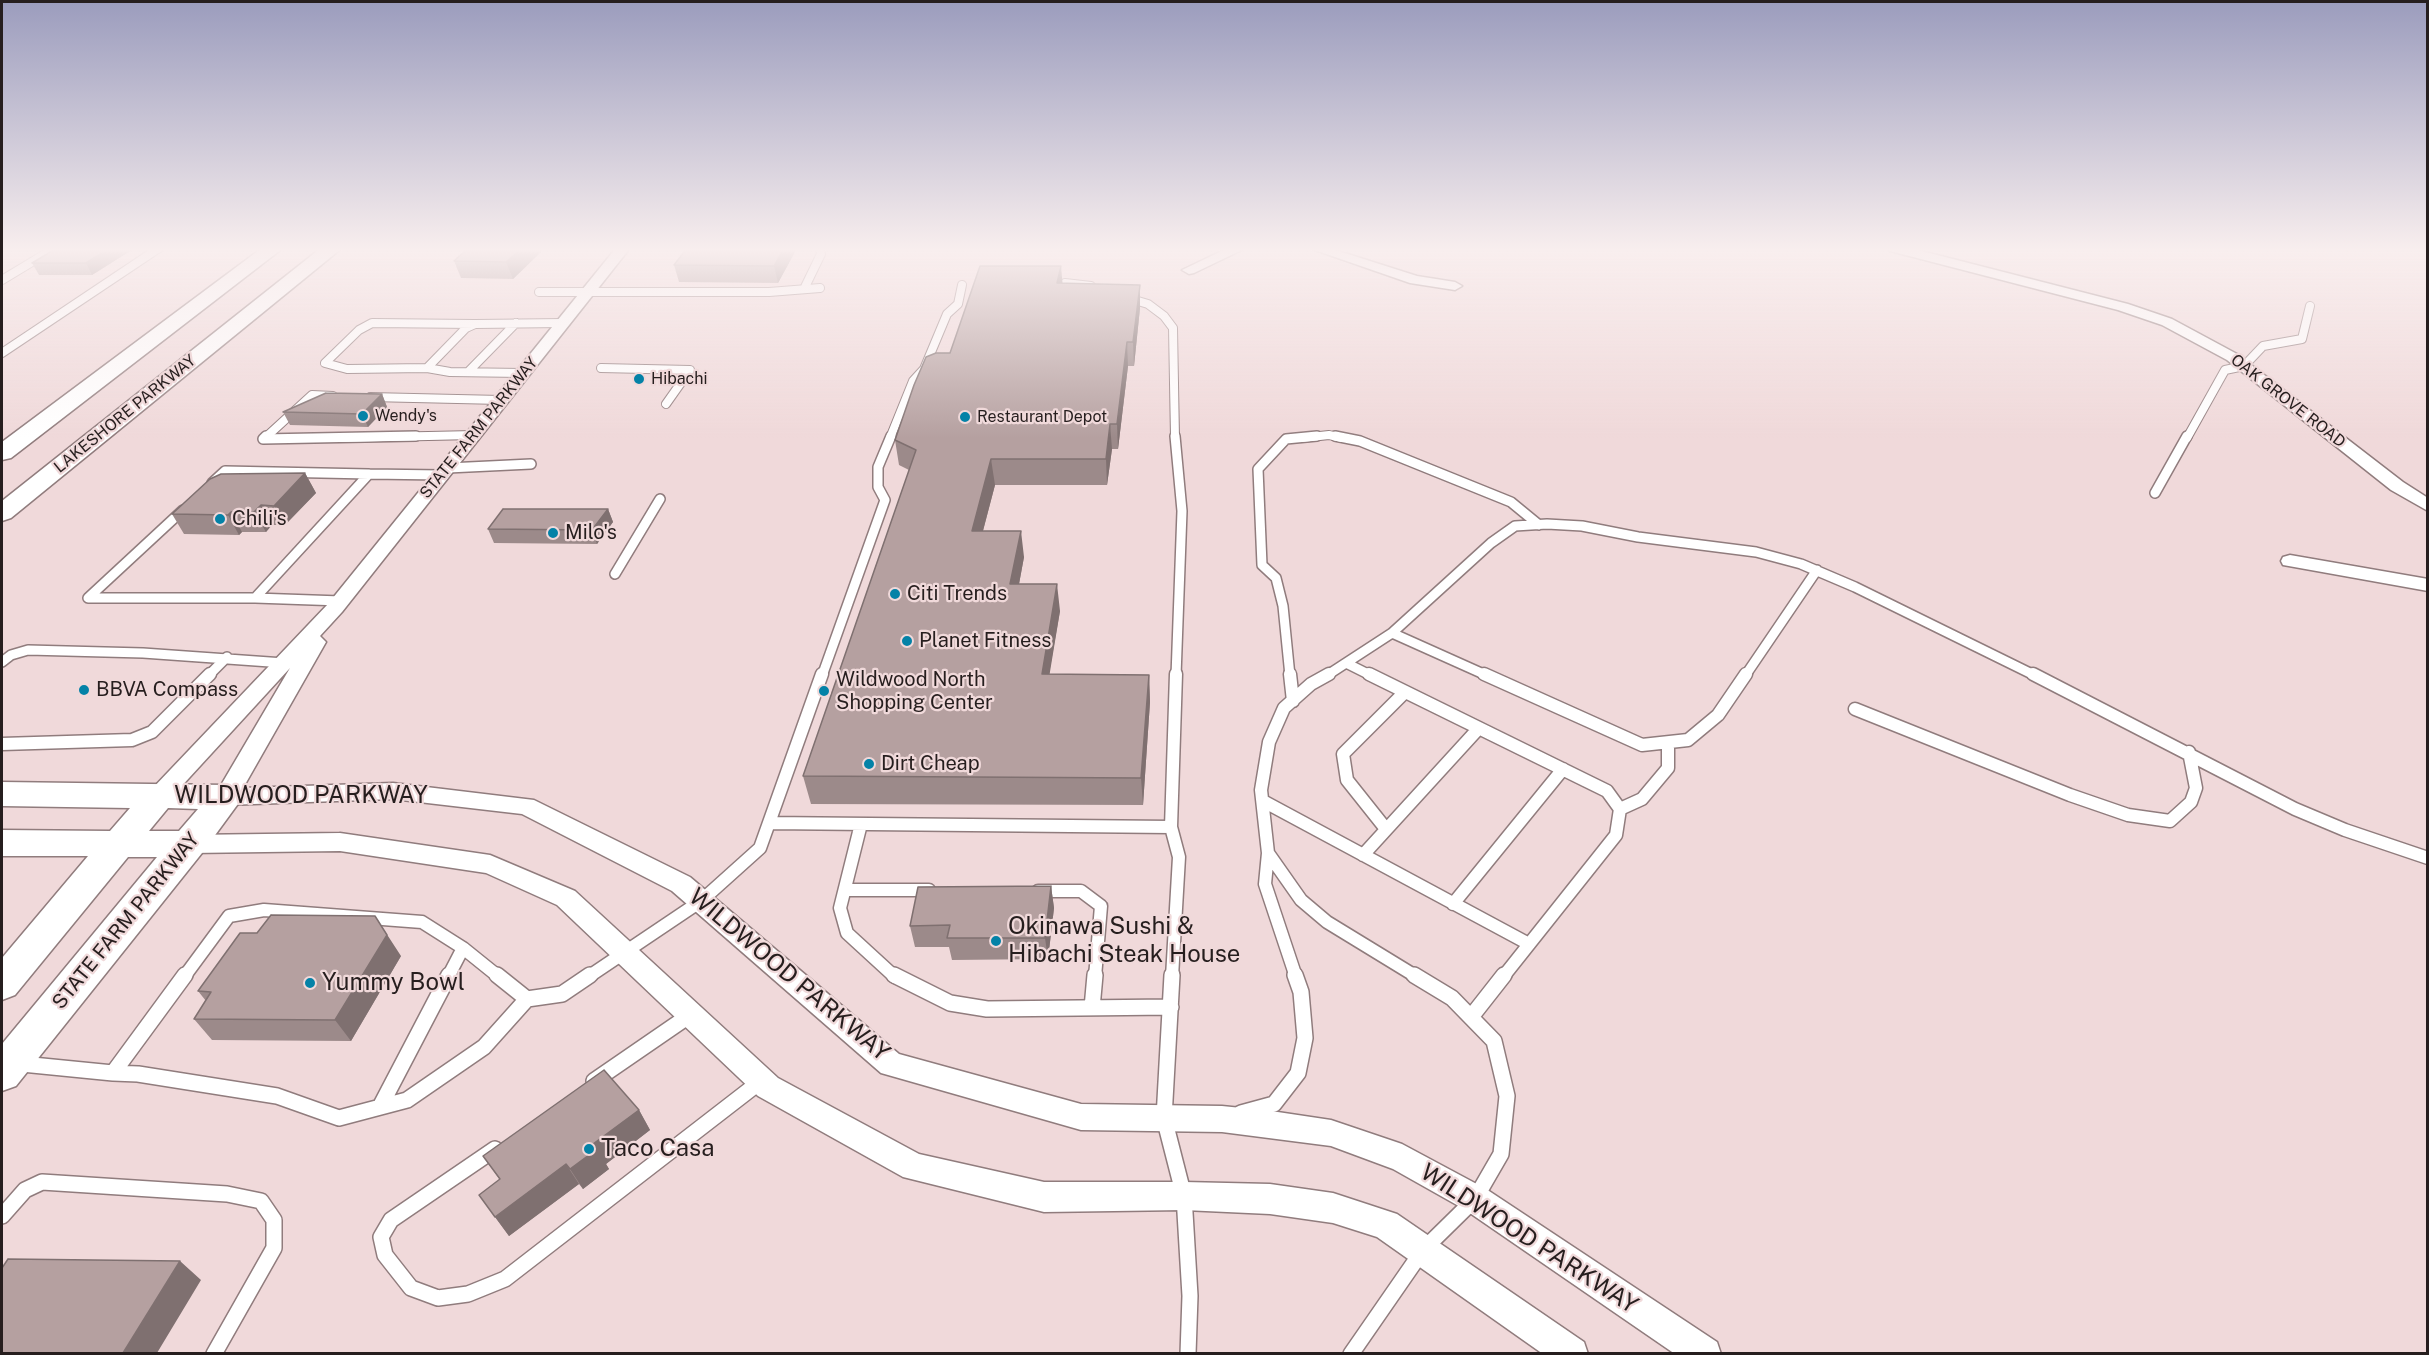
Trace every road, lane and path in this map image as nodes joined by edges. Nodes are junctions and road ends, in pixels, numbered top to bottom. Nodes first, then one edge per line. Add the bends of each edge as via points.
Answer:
1 (64, 311) edge
2 (190, 311) edge
3 (254, 311) edge
4 (572, 311) edge
5 (951, 311) edge
6 (1158, 311) edge
7 (2135, 311) edge
8 (2309, 311) edge
9 (516, 323) junction
10 (563, 323) junction
11 (475, 324) junction
12 (2, 353) edge
13 (2244, 366) junction
14 (427, 368) junction
15 (601, 368) dead end
16 (468, 372) junction
17 (523, 373) junction
18 (348, 396) edge
19 (359, 396) edge
20 (501, 400) junction
21 (666, 404) dead end
22 (474, 435) junction
23 (2, 453) edge
24 (531, 464) dead end
25 (445, 472) junction
26 (369, 474) junction
27 (208, 487) edge
28 (2155, 493) dead end
29 (660, 499) dead end
30 (191, 503) edge
31 (2427, 506) edge
32 (2, 513) edge
33 (1539, 525) junction
34 (2290, 561) dead end
35 (1817, 570) junction
36 (615, 574) dead end
37 (2427, 585) edge
38 (255, 598) junction
39 (338, 605) junction
40 (1392, 633) junction
41 (227, 657) junction
42 (6, 658) edge
43 (284, 663) junction
44 (1348, 664) junction
45 (1405, 692) junction
46 (1293, 701) junction
47 (1855, 709) dead end
48 (1479, 728) junction
49 (1668, 743) junction
50 (2, 744) edge
51 (2190, 752) junction
52 (1563, 770) junction
53 (2, 794) edge
54 (159, 796) junction
55 (226, 797) junction
56 (1263, 801) junction
57 (1620, 809) junction
58 (769, 824) junction
59 (861, 824) junction
60 (1171, 827) junction
61 (1386, 829) junction
62 (121, 842) junction
63 (2, 843) edge
64 (190, 843) junction
65 (1268, 853) junction
66 (1363, 855) junction
67 (2427, 858) edge
68 (845, 890) junction
69 (939, 890) edge
70 (1022, 891) edge
71 (700, 901) junction
72 (1453, 904) junction
73 (1529, 944) junction
74 (463, 948) junction
75 (625, 953) junction
76 (2, 984) edge
77 (527, 999) junction
78 (1171, 1007) junction
79 (1092, 1008) junction
80 (690, 1014) junction
81 (1471, 1017) junction
82 (4, 1066) edge
83 (113, 1073) junction
84 (761, 1082) junction
85 (584, 1087) edge
86 (380, 1107) junction
87 (1164, 1118) junction
88 (1222, 1119) junction
89 (507, 1140) edge
90 (1184, 1196) junction
91 (1475, 1199) junction
92 (2, 1216) edge
93 (1423, 1250) junction
94 (214, 1353) edge
95 (1188, 1353) edge
96 (1351, 1353) edge
97 (1572, 1353) edge
98 (1706, 1353) edge

1 - 12 lane
2 - 23 main road
3 - 32 main road, LAKESHORE PARKWAY
4 - 10 street, STATE FARM PARKWAY
5 - 58 lane via 924,369 913,381 878,467 878,487 885,500
6 - 60 lane via 1173,328 1175,447 1182,511
7 - 13 street, OAK GROVE ROAD via 2167,322
8 - 13 lane via 2302,339 2263,346
9 - 10 lane
9 - 11 lane
9 - 16 lane
10 - 17 street, STATE FARM PARKWAY
11 - 14 lane via 466,328
11 - 14 lane via 372,323 359,330 325,363 348,369
13 - 28 lane via 2225,370
13 - 31 street, OAK GROVE ROAD
14 - 16 lane
15 - 21 lane via 690,370
16 - 17 lane
17 - 20 street, STATE FARM PARKWAY
18 - 22 lane via 312,395 263,439
19 - 20 lane
20 - 22 street, STATE FARM PARKWAY
22 - 25 street, STATE FARM PARKWAY
24 - 25 lane
25 - 26 lane
25 - 39 street, STATE FARM PARKWAY
26 - 27 lane via 225,471
26 - 38 lane
29 - 36 lane
30 - 38 lane via 88,598
33 - 35 lane via 1582,526 1756,552
33 - 40 lane via 1515,526 1491,543
33 - 46 lane via 1511,502 1360,441 1329,435 1286,439 1258,469 1258,479 1262,565 1276,578 1283,606
34 - 37 street
35 - 49 lane via 1718,716 1688,741
35 - 51 lane
38 - 39 lane
39 - 43 street, STATE FARM PARKWAY
39 - 55 street, STATE FARM PARKWAY
40 - 44 lane
40 - 49 lane via 1642,745
41 - 42 lane via 28,650
41 - 43 lane
41 - 50 lane via 152,732 132,740
43 - 54 street, STATE FARM PARKWAY
44 - 45 lane
44 - 46 lane via 1311,684
45 - 48 lane
45 - 61 lane via 1343,754 1347,780
46 - 56 lane via 1284,708 1269,742 1261,790
47 - 51 lane via 2070,795 2128,815 2170,821 2191,802 2196,788
48 - 52 lane
48 - 61 lane
49 - 57 lane via 1668,768 1642,800
51 - 67 lane via 2295,808
52 - 57 lane via 1606,791
52 - 72 lane
53 - 54 main road, WILDWOOD PARKWAY
54 - 55 main road, WILDWOOD PARKWAY
54 - 62 main road, STATE FARM PARKWAY
55 - 64 main road, STATE FARM PARKWAY
55 - 71 street, WILDWOOD PARKWAY via 393,791 525,806 681,884
56 - 65 lane
56 - 66 lane
57 - 73 lane via 1616,835
58 - 59 lane
58 - 71 lane via 760,848
59 - 60 lane
59 - 68 lane
60 - 78 lane via 1179,857
61 - 66 lane
62 - 63 main road
62 - 64 main road
62 - 76 main road, STATE FARM PARKWAY
64 - 75 street via 340,842 490,864 566,898
64 - 82 main road, STATE FARM PARKWAY
65 - 81 lane via 1301,900 1327,922 1452,998
65 - 88 lane via 1265,884 1301,992 1305,1038 1298,1073 1274,1104
66 - 72 lane
68 - 69 lane
68 - 79 lane via 840,908 847,933 897,978 951,1002 987,1009
70 - 79 lane via 1081,891 1101,906
71 - 75 lane
71 - 87 street, WILDWOOD PARKWAY via 891,1064 1081,1117
72 - 73 lane
73 - 81 lane
74 - 77 lane
74 - 83 lane via 422,922 264,910 229,916
74 - 86 lane
75 - 77 lane via 562,994
75 - 80 street
77 - 86 lane via 484,1047 407,1100
78 - 79 lane
78 - 87 lane
80 - 84 street
80 - 85 lane
81 - 91 lane via 1494,1041 1507,1096 1501,1154
82 - 83 lane
83 - 86 lane via 277,1096 339,1118
84 - 89 lane via 506,1280 468,1294 438,1298 411,1288 385,1255 381,1237 391,1220
84 - 90 street via 914,1167 1044,1197
87 - 88 street, WILDWOOD PARKWAY
87 - 90 lane
88 - 91 street, WILDWOOD PARKWAY via 1331,1133 1402,1158
90 - 93 street via 1270,1199 1333,1208 1386,1225
90 - 95 lane via 1190,1296
91 - 93 lane
91 - 98 street, WILDWOOD PARKWAY
92 - 94 lane via 25,1190 42,1182 227,1194 261,1201 274,1220 274,1248
93 - 96 lane
93 - 97 street

